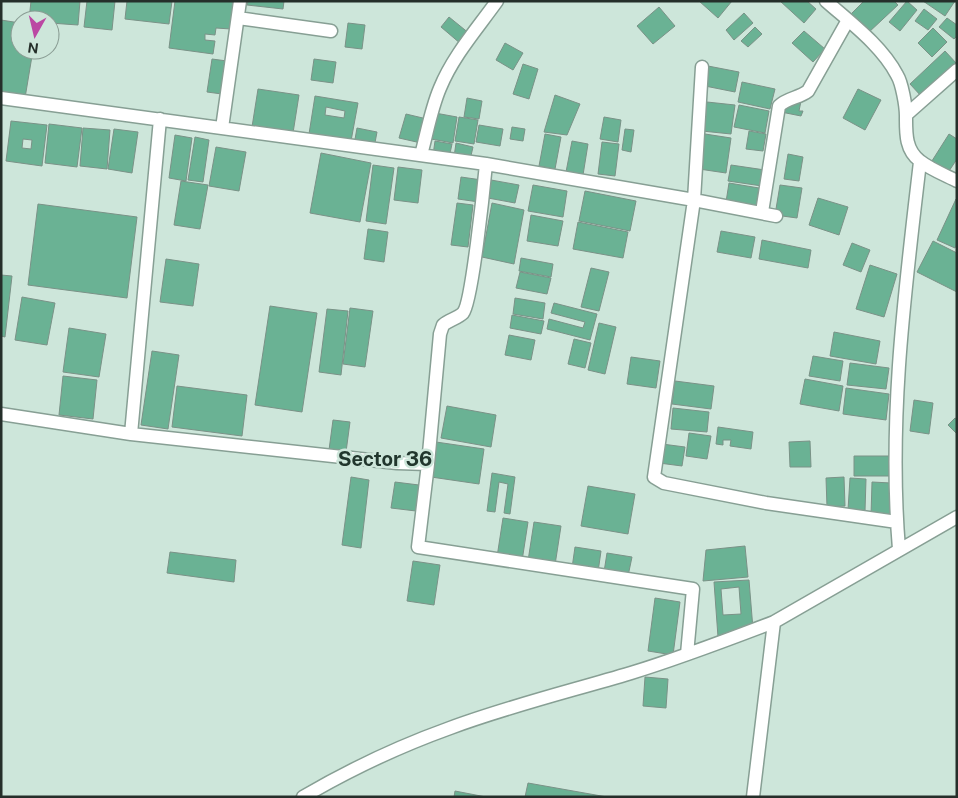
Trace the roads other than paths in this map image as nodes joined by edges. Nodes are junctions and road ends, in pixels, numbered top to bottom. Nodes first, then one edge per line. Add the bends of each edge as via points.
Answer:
1 (240, 1) edge
2 (497, 1) edge
3 (826, 1) edge
4 (238, 18) junction
5 (848, 20) junction
6 (331, 31) dead end
7 (702, 67) dead end
8 (957, 70) edge
9 (1, 98) edge
10 (906, 115) junction
11 (160, 119) junction
12 (222, 128) junction
13 (421, 155) junction
14 (920, 162) junction
15 (486, 164) junction
16 (957, 181) edge
17 (694, 200) junction
18 (762, 212) junction
19 (776, 216) dead end
20 (1, 414) edge
21 (131, 434) junction
22 (428, 464) junction
23 (957, 517) edge
24 (897, 522) junction
25 (899, 548) junction
26 (774, 622) junction
27 (687, 654) junction
28 (303, 797) edge
29 (753, 797) edge

1 - 4 street
2 - 13 street via 448,71
3 - 5 street
4 - 6 street
4 - 12 street
5 - 10 street via 896,73
5 - 18 street via 808,91 779,106
7 - 17 street
8 - 10 street
9 - 11 street
10 - 14 street via 908,146
11 - 12 street
11 - 21 street
12 - 13 street
13 - 15 street
14 - 16 street
14 - 24 street via 898,367
15 - 17 street
15 - 22 street via 466,307 443,324 440,334
17 - 18 street
17 - 24 street via 654,477 664,483 751,501
18 - 19 street
20 - 21 street
21 - 22 street
22 - 27 street via 418,547 693,589
23 - 25 street
24 - 25 street
25 - 26 street
26 - 27 street
26 - 29 street
27 - 28 street via 449,728 360,767

